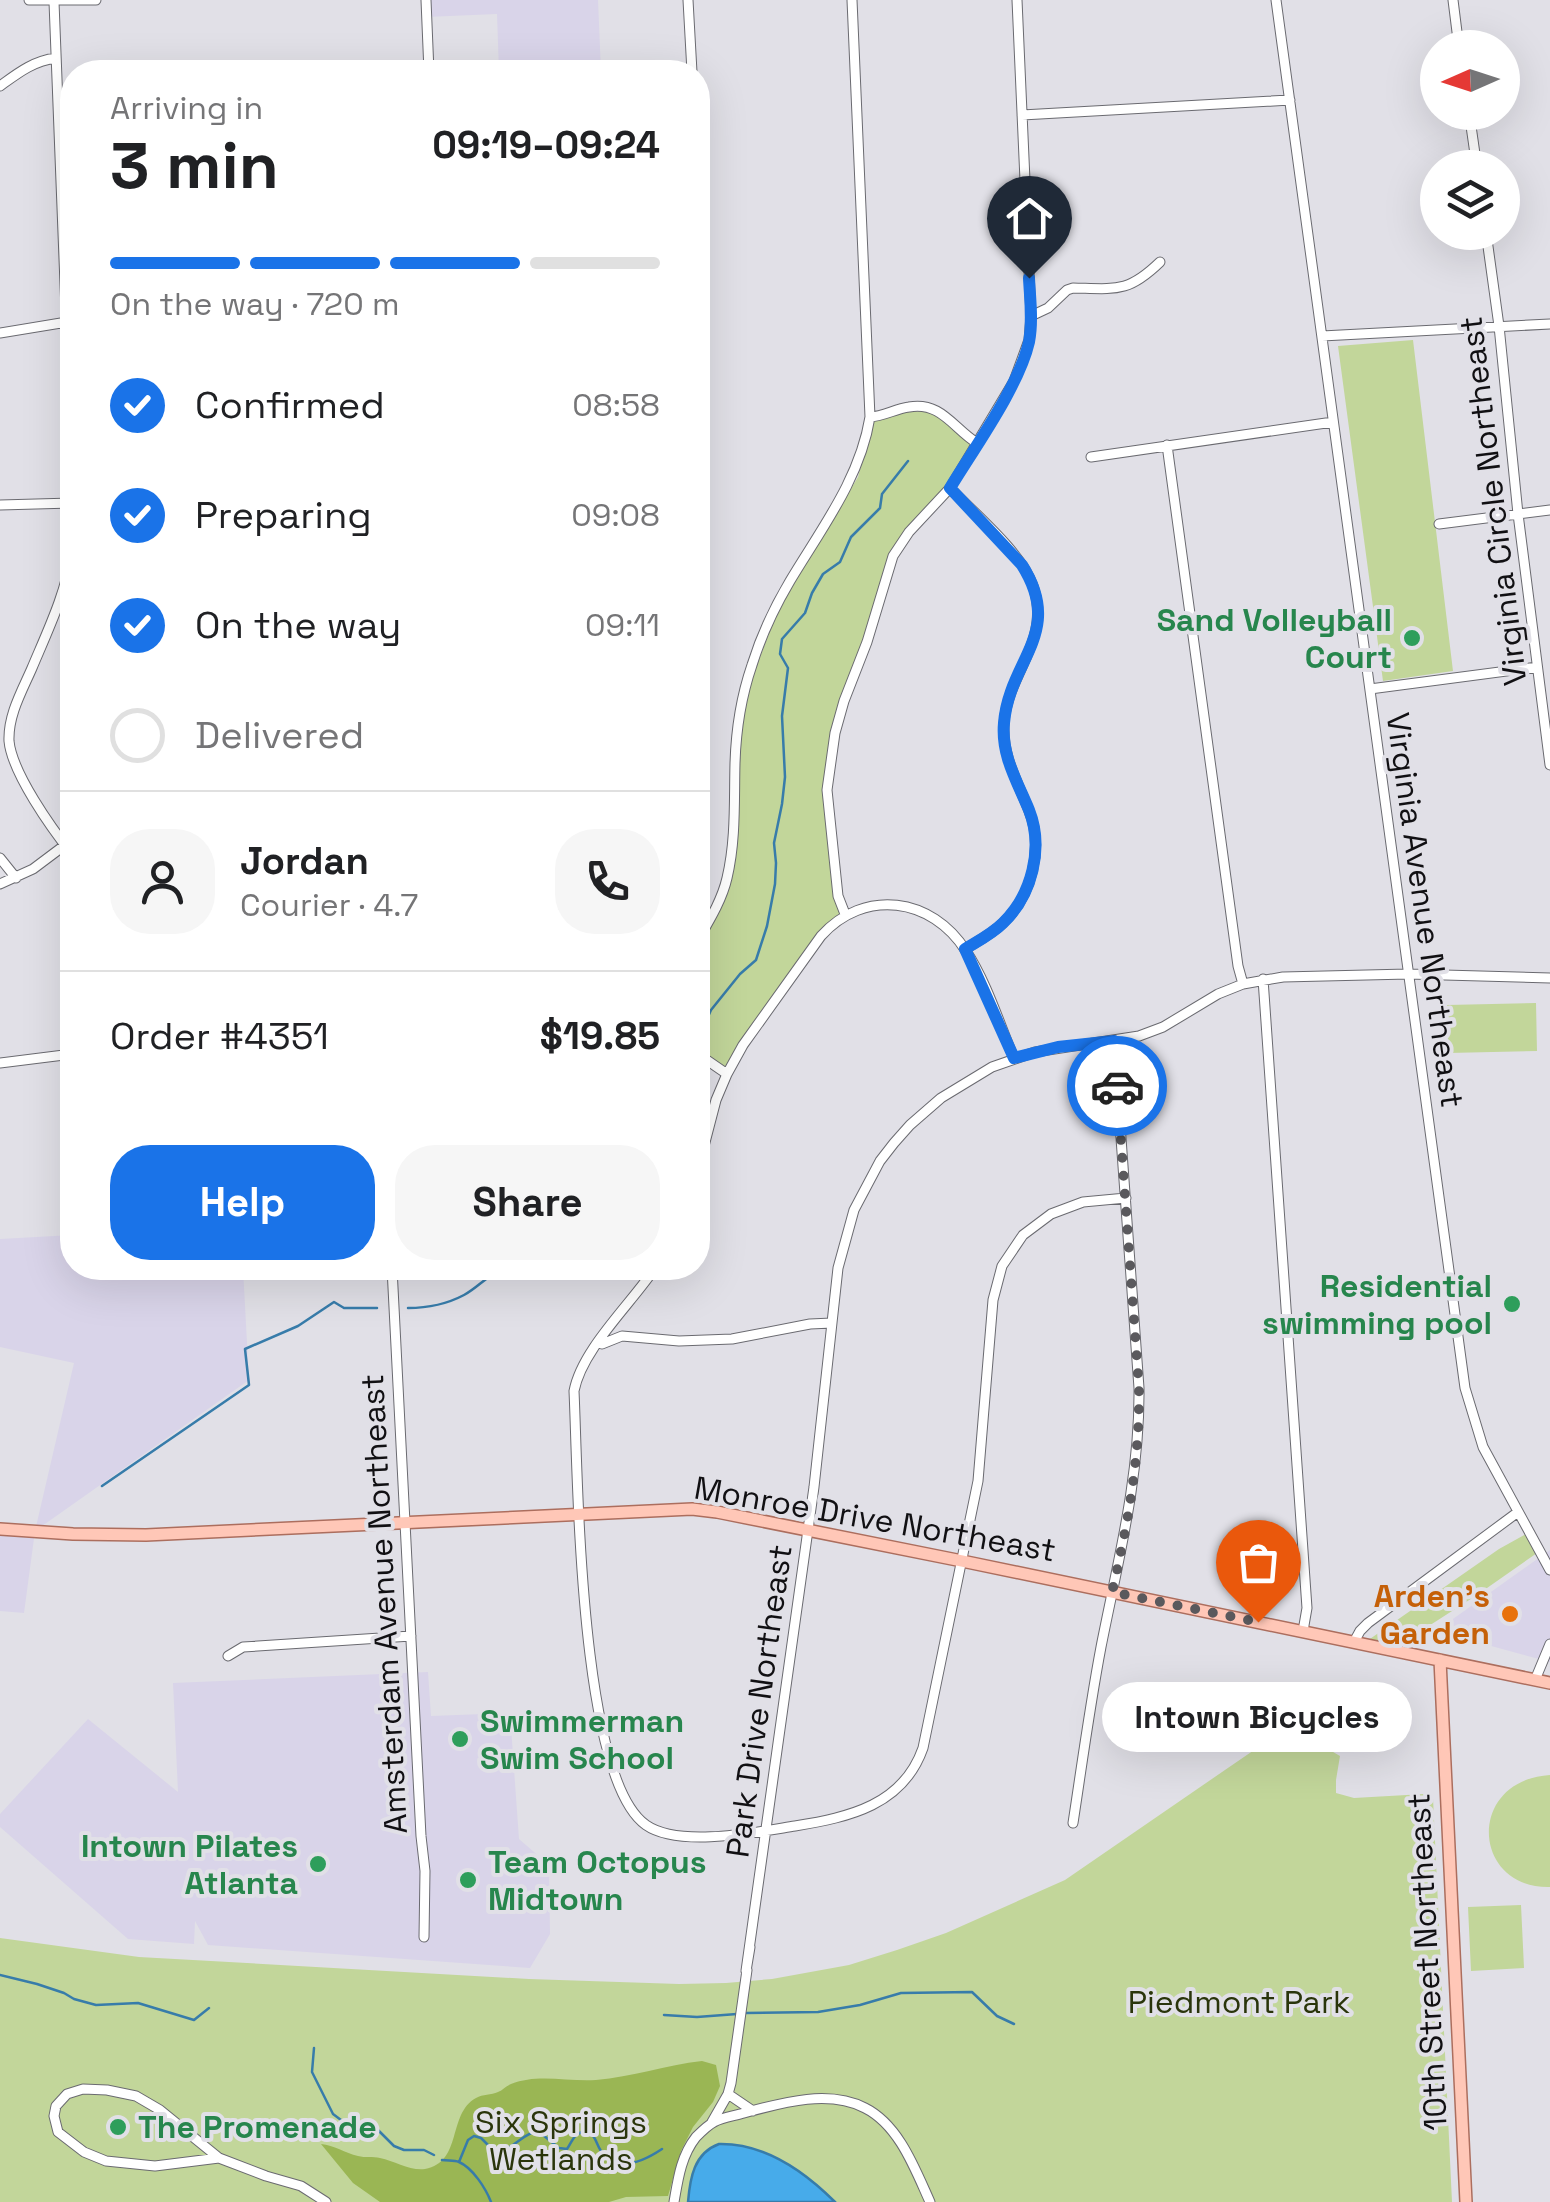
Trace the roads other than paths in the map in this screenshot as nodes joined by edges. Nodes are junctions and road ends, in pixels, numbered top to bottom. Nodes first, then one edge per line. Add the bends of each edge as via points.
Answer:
1 (29, 0) edge
2 (96, 0) edge
3 (426, 0) edge
4 (688, 0) edge
5 (852, 0) edge
6 (1016, 0) edge
7 (1276, 0) edge
8 (1452, 0) edge
9 (76, 1) edge
10 (54, 2) edge
11 (1457, 30) edge
12 (56, 58) junction
13 (428, 60) edge
14 (691, 60) edge
15 (0, 86) edge
16 (1290, 100) junction
17 (1022, 115) junction
18 (60, 154) edge
19 (1488, 250) edge
20 (1160, 262) dead end
21 (1031, 316) junction
22 (60, 323) edge
23 (1550, 324) edge
24 (1499, 326) junction
25 (0, 333) edge
26 (1322, 336) junction
27 (870, 417) junction
28 (1333, 422) junction
29 (977, 443) junction
30 (1167, 445) junction
31 (1091, 457) dead end
32 (950, 488) junction
33 (60, 503) edge
34 (0, 505) edge
35 (1550, 510) edge
36 (1518, 514) junction
37 (1440, 524) dead end
38 (60, 600) edge
39 (1537, 667) junction
40 (1370, 689) junction
41 (4, 740) edge
42 (1550, 764) edge
43 (60, 836) edge
44 (60, 855) edge
45 (0, 858) edge
46 (16, 878) junction
47 (0, 884) edge
48 (845, 914) junction
49 (710, 915) edge
50 (965, 949) junction
51 (1408, 974) junction
52 (1550, 978) edge
53 (1263, 979) junction
54 (1243, 984) junction
55 (1114, 1041) junction
56 (60, 1056) edge
57 (1014, 1058) junction
58 (710, 1062) edge
59 (0, 1063) edge
60 (727, 1074) junction
61 (710, 1123) edge
62 (1126, 1198) junction
63 (393, 1280) edge
64 (645, 1280) edge
65 (832, 1323) junction
66 (595, 1348) junction
67 (1518, 1512) junction
68 (579, 1514) junction
69 (405, 1523) junction
70 (0, 1529) edge
71 (808, 1530) junction
72 (962, 1560) junction
73 (1550, 1570) edge
74 (1112, 1592) junction
75 (1303, 1631) junction
76 (411, 1636) junction
77 (1354, 1642) junction
78 (1550, 1644) edge
79 (228, 1656) dead end
80 (1440, 1660) junction
81 (1535, 1680) junction
82 (1550, 1683) edge
83 (1073, 1822) dead end
84 (767, 1830) junction
85 (424, 1937) dead end
86 (728, 2094) junction
87 (753, 2111) junction
88 (712, 2122) junction
89 (219, 2158) junction
90 (326, 2202) edge
91 (674, 2202) edge
92 (930, 2202) edge
93 (1466, 2202) edge

1 - 10 street
2 - 9 street
3 - 13 street
4 - 14 street
5 - 27 street
6 - 17 street
7 - 16 street, Virginia Avenue Northeast
8 - 11 street
9 - 10 street
10 - 12 street
12 - 15 street via 28,66
12 - 18 street
16 - 17 street
16 - 26 street, Virginia Avenue Northeast
17 - 21 street
19 - 24 street, Virginia Circle Northeast
20 - 21 street via 1126,286 1067,290
21 - 29 street via 1021,366
22 - 25 street
23 - 24 street
24 - 26 street
24 - 36 street, Virginia Circle Northeast
26 - 28 street, Virginia Avenue Northeast
27 - 29 street via 928,408
27 - 49 street via 850,480 778,602 751,666 737,733 734,833 726,881
28 - 30 street
28 - 40 street, Virginia Avenue Northeast
29 - 32 street
30 - 31 street
30 - 54 street
32 - 48 street via 893,556 834,732 828,810
32 - 50 street via 1022,565 1038,613 1003,728 1008,764 1034,824 1032,871 1010,916
33 - 34 street
35 - 36 street
36 - 37 street
36 - 39 street, Virginia Circle Northeast
38 - 41 street
39 - 40 street
39 - 42 street, Virginia Circle Northeast
40 - 51 street, Virginia Avenue Northeast
41 - 43 street
44 - 46 street
45 - 46 street
46 - 47 street
48 - 50 street via 876,904 905,907 940,924
48 - 60 street via 821,936
50 - 57 street
51 - 52 street, Park Drive Northeast
51 - 53 street, Park Drive Northeast
51 - 67 street, Virginia Avenue Northeast via 1465,1388 1484,1447
53 - 54 street, Park Drive Northeast
53 - 75 street
54 - 55 street, Park Drive Northeast via 1163,1027
55 - 57 street, Park Drive Northeast
55 - 62 street
56 - 59 street
57 - 65 street, Park Drive Northeast via 941,1098 880,1161 847,1232
58 - 60 street
60 - 61 street
62 - 72 street via 1082,1202 1051,1214 1023,1235 1002,1266 993,1300 978,1481
62 - 74 street via 1140,1426
63 - 69 street, Amsterdam Avenue Northeast
64 - 66 street
65 - 66 street via 732,1339 622,1336
65 - 71 street, Park Drive Northeast
66 - 68 street via 574,1391
67 - 73 street, Virginia Avenue Northeast
67 - 77 street via 1368,1624
68 - 69 main road, Monroe Drive Northeast
68 - 71 main road, Monroe Drive Northeast via 692,1509
68 - 84 street via 592,1674 627,1804 645,1824 671,1836
69 - 70 main road, Monroe Drive Northeast via 146,1535
69 - 76 street, Amsterdam Avenue Northeast
71 - 72 main road, Monroe Drive Northeast
71 - 84 street, Park Drive Northeast
72 - 74 main road, Monroe Drive Northeast
72 - 84 street via 923,1748 909,1777 869,1806
74 - 75 main road, Monroe Drive Northeast
74 - 83 street
75 - 77 main road, Monroe Drive Northeast
76 - 79 street via 243,1647
76 - 85 street, Amsterdam Avenue Northeast
77 - 80 main road, Monroe Drive Northeast
78 - 81 street
80 - 81 main road, Monroe Drive Northeast
80 - 93 main road, 10th Street Northeast
81 - 82 main road, Monroe Drive Northeast
84 - 86 street, Park Drive Northeast
86 - 87 street
86 - 88 street
87 - 88 street
87 - 92 street via 815,2100 866,2108 898,2138
88 - 91 street via 688,2151
89 - 89 street via 136,2096 83,2089 56,2106 58,2132 106,2161 155,2166
89 - 90 street via 301,2186

